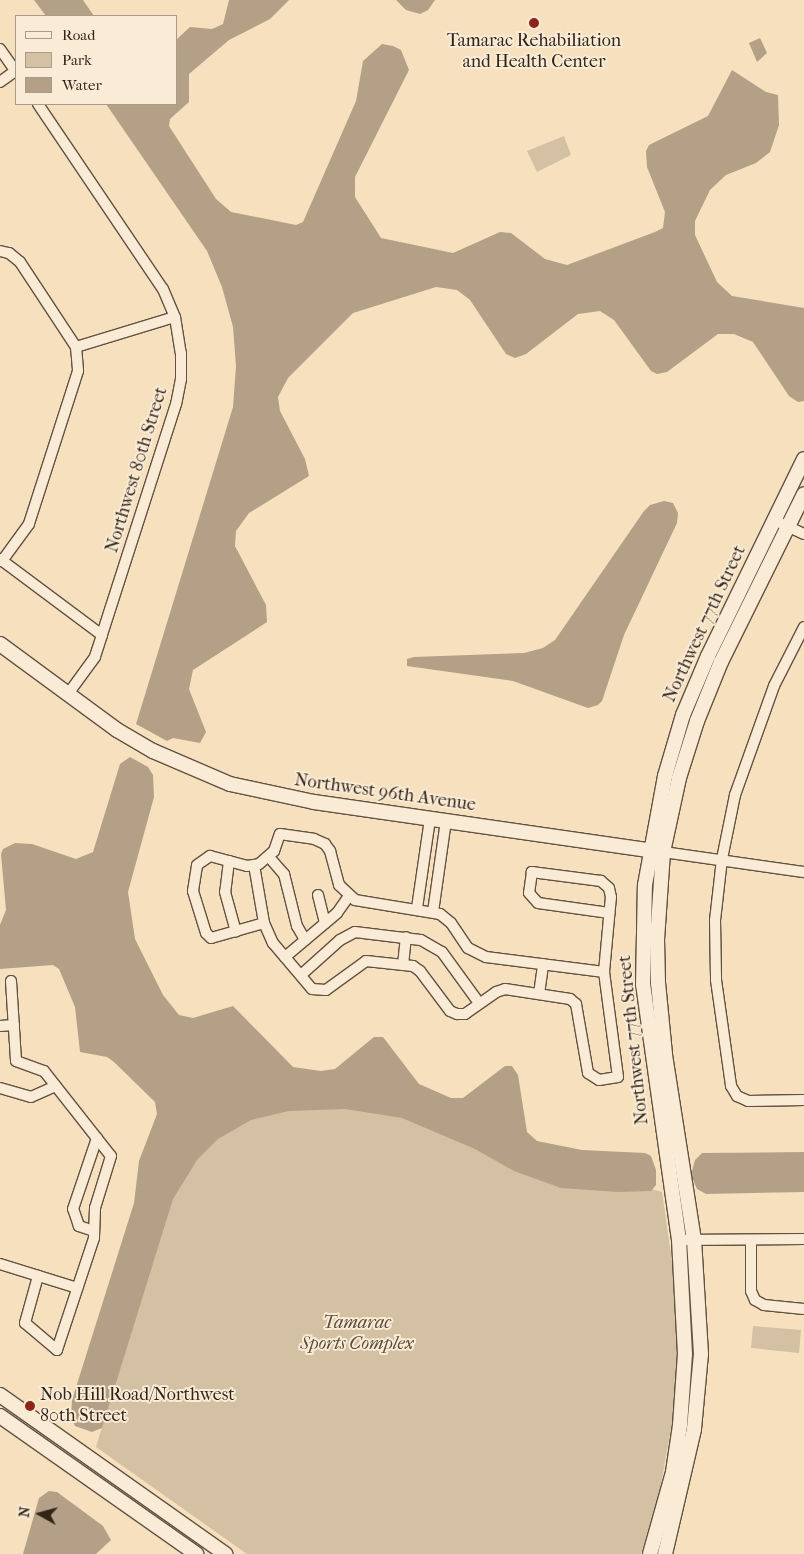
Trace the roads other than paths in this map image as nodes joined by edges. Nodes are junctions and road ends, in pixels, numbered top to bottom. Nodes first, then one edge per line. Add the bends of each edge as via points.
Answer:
1 (0, 49) edge
2 (15, 71) edge
3 (15, 73) edge
4 (0, 82) edge
5 (39, 105) edge
6 (0, 251) edge
7 (175, 317) junction
8 (76, 347) junction
9 (804, 459) edge
10 (804, 494) edge
11 (774, 520) junction
12 (788, 526) junction
13 (804, 534) edge
14 (1, 560) edge
15 (804, 627) edge
16 (102, 635) junction
17 (0, 644) edge
18 (68, 694) junction
19 (430, 819) junction
20 (446, 821) junction
21 (657, 851) junction
22 (269, 857) junction
23 (722, 859) junction
24 (229, 861) junction
25 (254, 865) junction
26 (804, 872) edge
27 (422, 876) junction
28 (438, 879) junction
29 (318, 895) dead end
30 (348, 896) junction
31 (417, 908) junction
32 (433, 912) junction
33 (610, 913) junction
34 (264, 923) junction
35 (325, 923) junction
36 (236, 932) junction
37 (406, 938) junction
38 (304, 940) junction
39 (285, 957) junction
40 (543, 964) junction
41 (403, 965) junction
42 (604, 972) junction
43 (301, 975) junction
44 (11, 981) dead end
45 (539, 994) junction
46 (480, 1004) junction
47 (14, 1025) junction
48 (0, 1026) edge
49 (56, 1086) junction
50 (0, 1088) edge
51 (804, 1100) edge
52 (97, 1138) junction
53 (94, 1231) junction
54 (804, 1239) edge
55 (679, 1240) junction
56 (694, 1240) junction
57 (751, 1240) junction
58 (0, 1264) edge
59 (38, 1276) junction
60 (78, 1288) junction
61 (804, 1309) edge
62 (0, 1395) edge
63 (0, 1416) edge
64 (196, 1554) edge
65 (226, 1554) edge
66 (650, 1554) edge
67 (665, 1554) edge

1 - 2 street
3 - 4 street
5 - 7 street, Northwest 80th Street via 163,289
6 - 8 street via 9,253 20,262
7 - 8 street
7 - 16 street, Northwest 80th Street via 181,353 176,404
8 - 14 street via 78,371 29,524
9 - 11 street, Northwest 77th Street
10 - 12 street, Northwest 77th Street
11 - 12 street
11 - 21 street, Northwest 77th Street via 683,715 665,776
12 - 13 street
12 - 21 street, Northwest 77th Street via 721,662 697,720
14 - 16 street
15 - 23 street via 774,686 753,739 735,795
16 - 18 street, Northwest 80th Street via 95,656
17 - 18 street, Northwest 96th Avenue
18 - 19 street, Northwest 96th Avenue via 117,730 153,751 230,784 270,795
19 - 20 street, Northwest 96th Avenue
19 - 27 street
20 - 21 street, Northwest 96th Avenue
20 - 28 street
21 - 23 street, Northwest 96th Avenue
21 - 55 street, Northwest 77th Street via 642,931 643,985
21 - 56 street, Northwest 77th Street via 658,983 665,1054
22 - 25 street
22 - 30 street via 280,834 325,844 330,851 339,886
22 - 38 street via 284,874 297,926
23 - 26 street, Northwest 96th Avenue
23 - 51 street via 716,920 716,980 731,1086 737,1096 748,1101
24 - 25 street
24 - 36 street via 225,892
24 - 36 street via 210,856 197,865 193,891 206,933 211,938
25 - 34 street
27 - 28 street
27 - 31 street
28 - 32 street
29 - 35 street
30 - 31 street
30 - 35 street
31 - 32 street
32 - 40 street via 451,923 476,953
33 - 33 street via 538,903 529,893 532,872 601,881 609,888
33 - 42 street
34 - 36 street
34 - 39 street via 273,943
35 - 38 street
37 - 41 street
37 - 43 street via 355,932 340,940
37 - 46 street via 421,940 442,952
38 - 39 street
39 - 43 street
40 - 42 street
40 - 45 street
41 - 43 street via 366,961 320,991 312,988
41 - 46 street via 420,971 450,1011 465,1014
42 - 45 street via 618,1077 599,1080 588,1073 576,1004 570,999
44 - 47 street
45 - 46 street via 505,990
47 - 48 street
47 - 49 street via 16,1061 44,1071
49 - 50 street via 31,1097
49 - 52 street
52 - 53 street via 111,1156 95,1208
52 - 53 street via 73,1209 79,1226
53 - 60 street
54 - 57 street
55 - 56 street
55 - 66 street, Northwest 77th Street via 684,1313 684,1388 673,1472
56 - 57 street
56 - 67 street, Northwest 77th Street via 700,1313 699,1389 686,1475
57 - 61 street via 751,1291 755,1300 764,1305
58 - 59 street
59 - 60 street
59 - 60 street via 25,1323 57,1350
62 - 65 street
63 - 64 street

